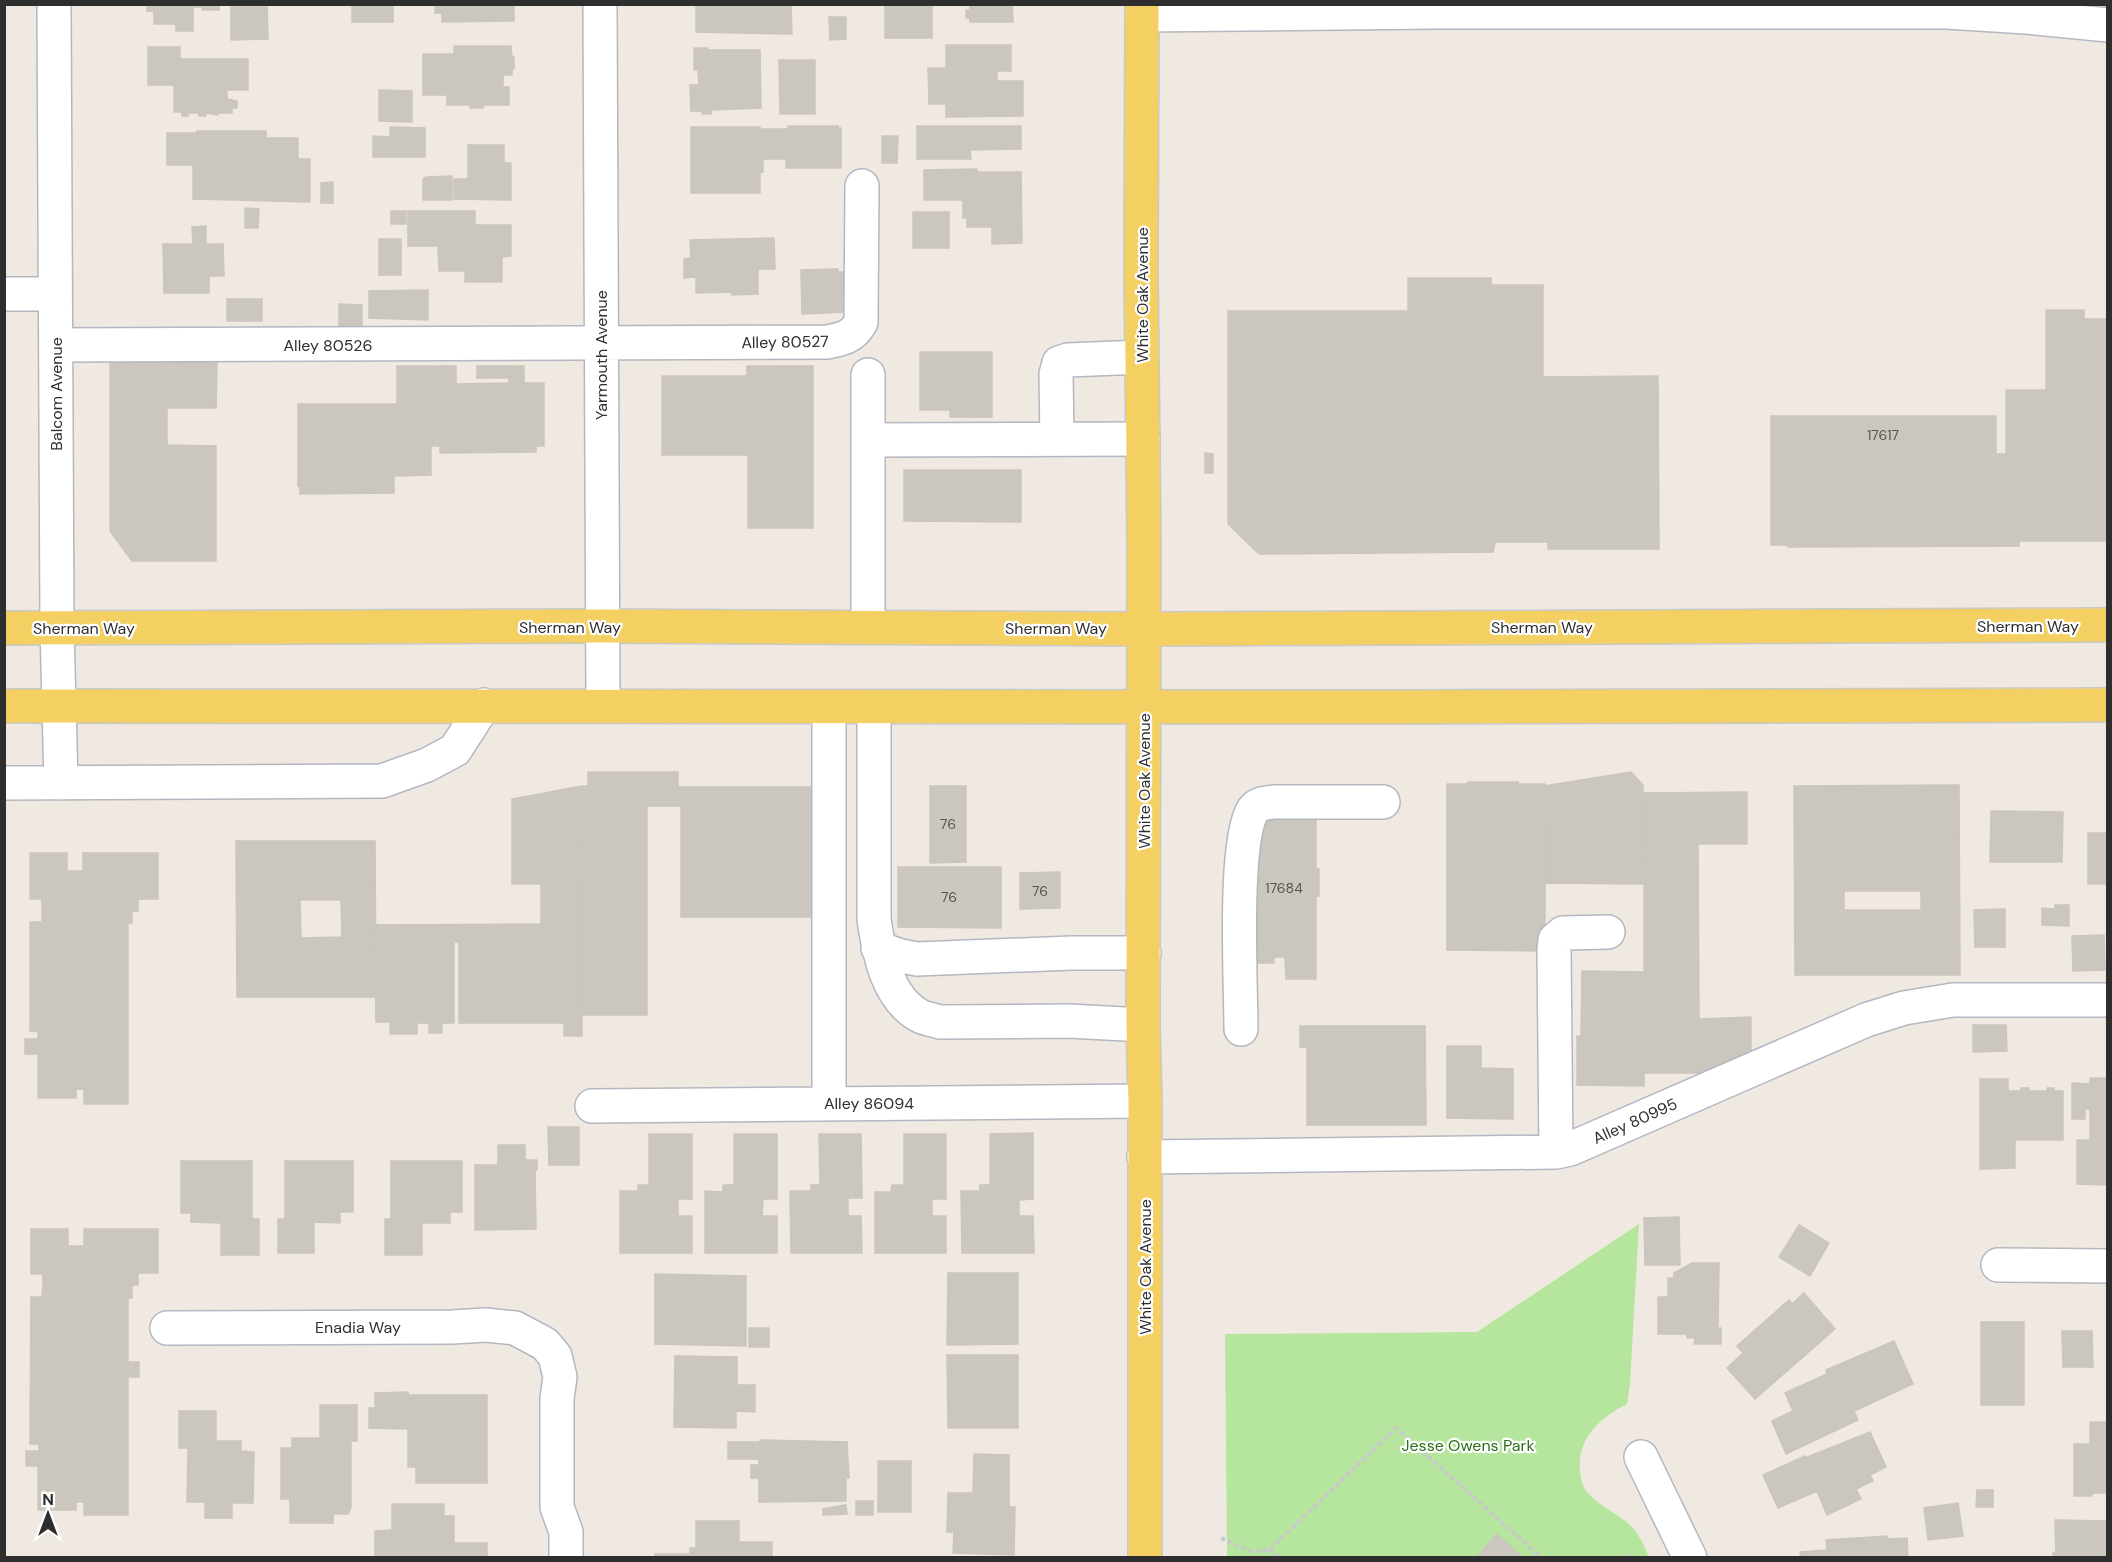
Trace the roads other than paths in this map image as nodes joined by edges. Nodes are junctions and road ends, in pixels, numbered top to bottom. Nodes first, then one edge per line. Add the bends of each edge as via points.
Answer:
1 (54, 4) edge
2 (600, 4) edge
3 (1436, 8) edge
4 (1667, 8) edge
5 (1143, 10) edge
6 (2098, 18) edge
7 (862, 186) dead end
8 (4, 294) edge
9 (55, 294) junction
10 (601, 344) junction
11 (56, 345) junction
12 (1143, 357) junction
13 (868, 375) dead end
14 (1057, 439) junction
15 (1143, 439) junction
16 (868, 440) junction
17 (603, 626) junction
18 (2108, 626) edge
19 (868, 627) junction
20 (4, 628) edge
21 (57, 628) junction
22 (1144, 629) junction
23 (59, 705) junction
24 (484, 705) junction
25 (603, 705) junction
26 (2108, 705) edge
27 (4, 706) edge
28 (829, 707) junction
29 (874, 707) junction
30 (1143, 707) junction
31 (4, 783) edge
32 (61, 783) junction
33 (1383, 802) dead end
34 (1608, 932) dead end
35 (878, 948) junction
36 (1144, 952) junction
37 (2108, 1000) edge
38 (1143, 1025) junction
39 (1241, 1029) dead end
40 (1145, 1101) junction
41 (829, 1103) junction
42 (592, 1106) dead end
43 (1556, 1152) junction
44 (1144, 1157) junction
45 (1998, 1265) dead end
46 (2108, 1266) edge
47 (167, 1328) dead end
48 (1641, 1457) dead end
49 (566, 1557) edge
50 (1145, 1557) edge
51 (1690, 1557) edge

1 - 9 street, Balcom Avenue
2 - 10 street, Yarmouth Avenue
3 - 4 street
3 - 5 street
4 - 6 street
5 - 12 main road, White Oak Avenue
7 - 10 street, Alley 80527 via 862,312 856,332 827,342
8 - 9 street
9 - 11 street, Balcom Avenue
10 - 11 street, Alley 80526
10 - 17 street, Yarmouth Avenue
11 - 21 street, Balcom Avenue
12 - 14 street via 1059,363
12 - 15 main road, White Oak Avenue
13 - 16 street
14 - 15 street
14 - 16 street
15 - 22 main road, White Oak Avenue
16 - 19 street
17 - 19 main road, Sherman Way
17 - 21 main road, Sherman Way
17 - 25 street, Yarmouth Avenue
18 - 22 main road, Sherman Way
19 - 22 main road, Sherman Way
20 - 21 main road, Sherman Way
21 - 23 street, Balcom Avenue
22 - 30 main road, White Oak Avenue
23 - 24 main road
23 - 27 main road
23 - 32 street, Balcom Avenue
24 - 25 main road
24 - 32 street via 455,750 382,781
25 - 28 main road
26 - 30 main road
28 - 29 main road
28 - 41 street
29 - 30 main road
29 - 35 street via 874,919
30 - 36 main road, White Oak Avenue
31 - 32 street
33 - 39 street via 1274,802 1261,803 1254,809 1247,825 1241,866
34 - 43 street via 1563,933 1555,940
35 - 36 street via 917,959
35 - 38 street via 890,983 903,1002 921,1017 940,1022
36 - 38 main road, White Oak Avenue
37 - 43 street, Alley 80995 via 1953,1000 1904,1008 1866,1020
38 - 40 main road, White Oak Avenue
40 - 41 street, Alley 86094
40 - 44 main road, White Oak Avenue
41 - 42 street, Alley 86094
43 - 44 street, Alley 80995
44 - 50 main road, White Oak Avenue
45 - 46 street
47 - 49 street, Enadia Way via 486,1325 515,1328 545,1344 555,1356 560,1377 557,1506 566,1532
48 - 51 street

